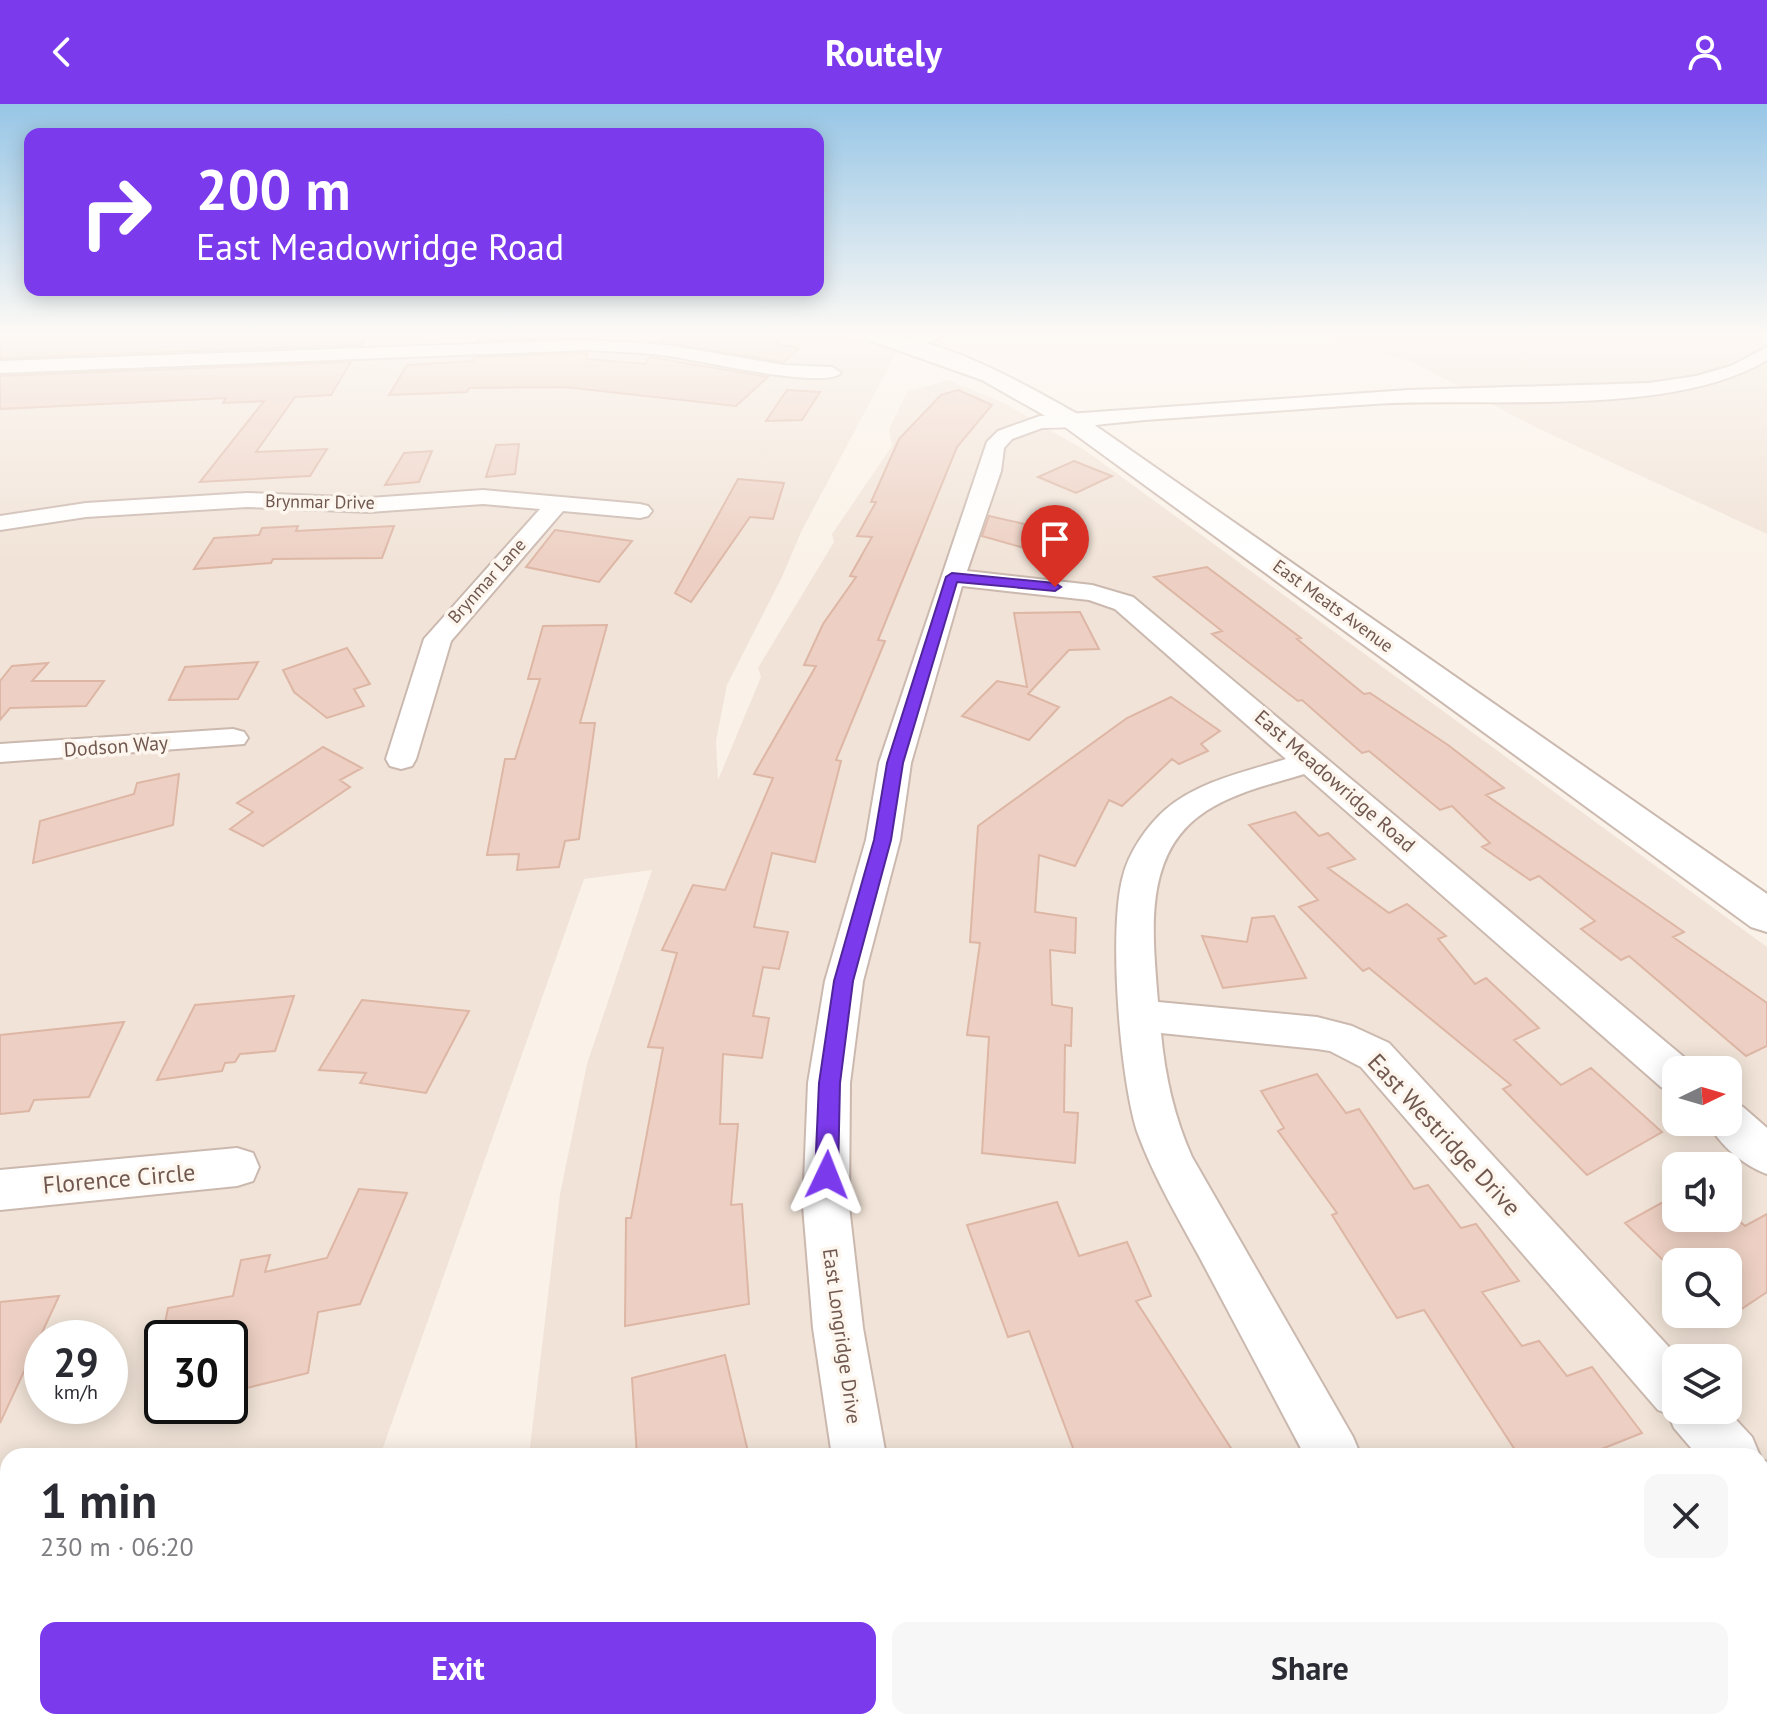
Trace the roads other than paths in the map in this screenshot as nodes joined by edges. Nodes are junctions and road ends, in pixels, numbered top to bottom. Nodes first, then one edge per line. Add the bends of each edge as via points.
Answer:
1 (1054, 411) edge
2 (1198, 411) edge
3 (1074, 422) junction
4 (558, 502) junction
5 (640, 511) dead end
6 (0, 523) edge
7 (952, 577) junction
8 (233, 738) dead end
9 (0, 753) edge
10 (401, 759) dead end
11 (1312, 761) junction
12 (1767, 916) edge
13 (1140, 1015) junction
14 (1662, 1063) edge
15 (1742, 1133) edge
16 (1767, 1155) edge
17 (237, 1167) dead end
18 (0, 1190) edge
19 (1662, 1376) edge
20 (1704, 1424) edge
21 (858, 1448) edge
22 (1330, 1448) edge
23 (1726, 1448) edge

1 - 3 street, East Meats Avenue
2 - 3 street
3 - 7 street, East Longridge Drive via 990,471
3 - 12 street, East Meats Avenue
4 - 5 street, Brynmar Drive
4 - 6 street, Brynmar Drive via 483,497 369,505 247,500 86,510
4 - 10 street, Brynmar Lane via 438,639
7 - 11 street, East Meadowridge Road via 1080,591 1124,603
7 - 21 street, East Longridge Drive via 895,763 883,840 844,981 829,1083 826,1206
8 - 9 street, Dodson Way
11 - 13 street via 1195,803 1154,845 1140,876 1135,907
11 - 14 street, East Meadowridge Road
13 - 19 street, East Westridge Drive via 1317,1033 1375,1055
13 - 22 street via 1150,1103 1165,1145
15 - 16 street
17 - 18 street, Florence Circle
20 - 23 street

